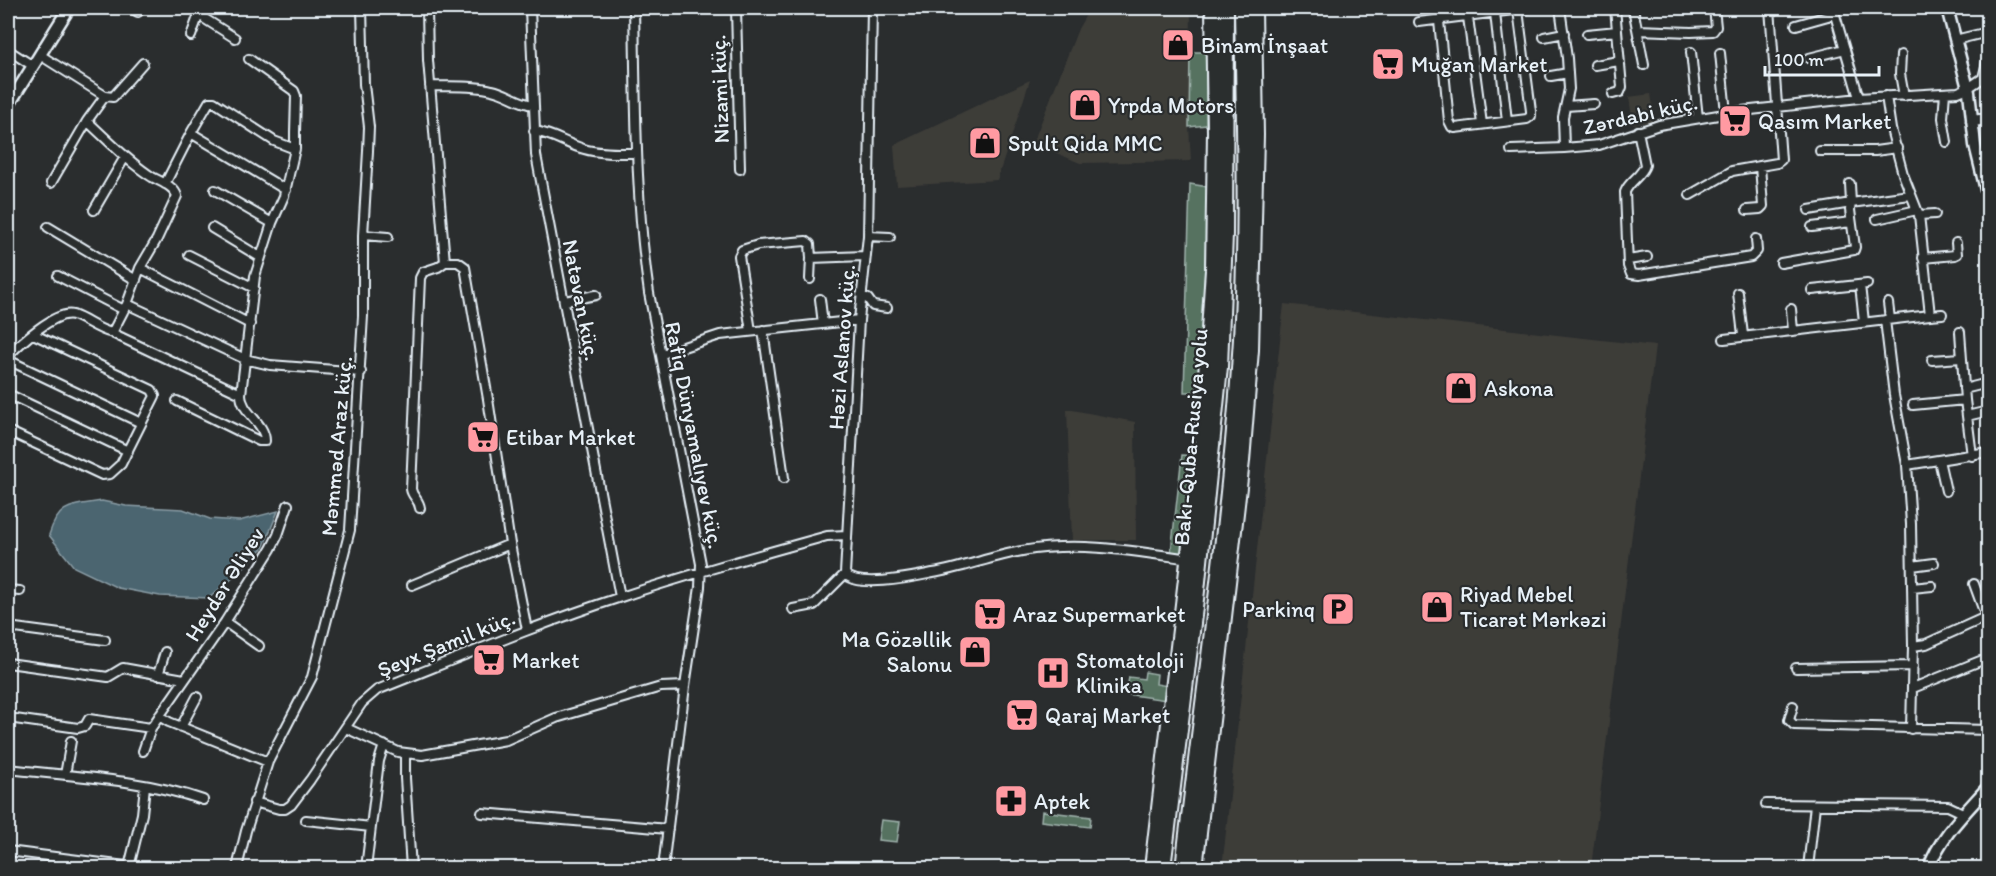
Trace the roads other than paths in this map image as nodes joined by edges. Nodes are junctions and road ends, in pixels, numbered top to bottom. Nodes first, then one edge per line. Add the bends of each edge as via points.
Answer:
1 (69, 8) edge
2 (362, 8) edge
3 (427, 8) edge
4 (530, 8) edge
5 (634, 8) edge
6 (736, 8) edge
7 (872, 8) edge
8 (1213, 8) edge
9 (1226, 8) edge
10 (1242, 8) edge
11 (1254, 8) edge
12 (1529, 8) edge
13 (1560, 8) edge
14 (1616, 8) edge
15 (1633, 8) edge
16 (1714, 8) edge
17 (1770, 8) edge
18 (1947, 8) edge
19 (1518, 9) junction
20 (196, 11) edge
21 (1834, 11) edge
22 (1495, 14) junction
23 (1468, 17) junction
24 (1438, 21) junction
25 (1419, 22) dead end
26 (1796, 25) dead end
27 (1617, 30) junction
28 (1638, 30) junction
29 (1989, 32) edge
30 (1564, 33) junction
31 (1587, 34) dead end
32 (191, 36) dead end
33 (1544, 37) dead end
34 (235, 38) dead end
35 (1955, 40) junction
36 (1845, 49) junction
37 (8, 50) edge
38 (1691, 52) dead end
39 (1720, 53) dead end
40 (40, 55) junction
41 (1901, 55) dead end
42 (1809, 58) dead end
43 (1989, 58) edge
44 (249, 59) dead end
45 (1619, 62) junction
46 (142, 63) dead end
47 (1595, 65) dead end
48 (1644, 65) dead end
49 (33, 66) junction
50 (1568, 73) junction
51 (1551, 76) dead end
52 (430, 86) junction
53 (1968, 88) junction
54 (1946, 93) junction
55 (1613, 94) dead end
56 (105, 96) junction
57 (1886, 96) junction
58 (1904, 96) junction
59 (1858, 98) junction
60 (1594, 104) dead end
61 (532, 105) junction
62 (8, 106) edge
63 (1566, 106) junction
64 (1777, 107) junction
65 (1726, 113) junction
66 (1698, 118) junction
67 (1989, 119) edge
68 (87, 121) junction
69 (1507, 121) junction
70 (1972, 121) junction
71 (1482, 124) junction
72 (534, 131) junction
73 (1638, 131) junction
74 (190, 134) junction
75 (1947, 142) dead end
76 (1564, 147) junction
77 (1896, 148) junction
78 (295, 149) junction
79 (1511, 150) dead end
80 (1820, 151) dead end
81 (638, 153) junction
82 (125, 157) junction
83 (1760, 166) junction
84 (741, 169) dead end
85 (51, 183) dead end
86 (1850, 183) dead end
87 (165, 184) junction
88 (215, 190) dead end
89 (286, 190) junction
90 (1689, 195) dead end
91 (1910, 195) junction
92 (1989, 198) edge
93 (1851, 203) junction
94 (94, 210) dead end
95 (1747, 210) dead end
96 (1809, 210) dead end
97 (1918, 212) junction
98 (1935, 214) dead end
99 (1877, 219) dead end
100 (1851, 222) junction
101 (272, 223) junction
102 (48, 227) dead end
103 (1812, 227) dead end
104 (212, 228) dead end
105 (363, 235) junction
106 (868, 236) junction
107 (388, 237) dead end
108 (890, 237) dead end
109 (1756, 239) dead end
110 (1956, 243) dead end
111 (189, 255) dead end
112 (865, 256) junction
113 (260, 257) junction
114 (1647, 257) dead end
115 (811, 258) junction
116 (1923, 258) junction
117 (1628, 260) junction
118 (445, 262) junction
119 (1781, 263) dead end
120 (140, 268) junction
121 (58, 276) dead end
122 (810, 279) dead end
123 (136, 280) junction
124 (254, 288) junction
125 (1812, 290) dead end
126 (1738, 293) dead end
127 (596, 295) dead end
128 (861, 295) junction
129 (820, 299) dead end
130 (564, 301) junction
131 (1888, 303) dead end
132 (126, 307) junction
133 (887, 309) dead end
134 (1791, 309) dead end
135 (1942, 314) dead end
136 (1930, 315) junction
137 (859, 320) junction
138 (1888, 320) junction
139 (1864, 322) junction
140 (250, 324) junction
141 (823, 324) junction
142 (764, 330) junction
143 (1793, 330) junction
144 (752, 331) junction
145 (1960, 332) dead end
146 (112, 333) junction
147 (33, 334) junction
148 (1743, 335) junction
149 (1724, 339) dead end
150 (662, 354) junction
151 (8, 358) edge
152 (1961, 358) junction
153 (245, 359) junction
154 (1932, 360) dead end
155 (361, 372) junction
156 (1988, 383) edge
157 (1964, 389) junction
158 (8, 394) edge
159 (241, 394) junction
160 (1965, 400) junction
161 (177, 401) dead end
162 (1913, 405) dead end
163 (1989, 411) edge
164 (1967, 416) junction
165 (141, 423) junction
166 (8, 431) edge
167 (128, 451) junction
168 (1989, 453) edge
169 (1972, 456) junction
170 (1939, 460) junction
171 (1907, 465) junction
172 (784, 478) dead end
173 (1946, 491) dead end
174 (288, 505) dead end
175 (420, 507) dead end
176 (846, 535) junction
177 (510, 544) junction
178 (1190, 559) junction
179 (1934, 563) dead end
180 (1912, 566) junction
181 (701, 571) junction
182 (845, 574) junction
183 (1974, 584) dead end
184 (412, 585) dead end
185 (1932, 586) dead end
186 (1912, 588) junction
187 (8, 590) edge
188 (20, 591) dead end
189 (620, 597) junction
190 (793, 609) dead end
191 (1987, 617) edge
192 (225, 622) junction
193 (8, 627) edge
194 (527, 630) junction
195 (105, 640) dead end
196 (259, 646) dead end
197 (1913, 646) junction
198 (165, 652) dead end
199 (1980, 661) dead end
200 (8, 663) edge
201 (1913, 666) junction
202 (1796, 668) dead end
203 (158, 675) junction
204 (184, 679) junction
205 (685, 686) junction
206 (1913, 688) junction
207 (198, 696) dead end
208 (1792, 706) dead end
209 (159, 716) junction
210 (8, 718) edge
211 (181, 727) junction
212 (151, 728) junction
213 (346, 728) junction
214 (1911, 729) junction
215 (1989, 730) edge
216 (71, 741) dead end
217 (384, 745) junction
218 (143, 751) dead end
219 (405, 753) junction
220 (267, 762) junction
221 (8, 769) edge
222 (65, 775) junction
223 (145, 786) junction
224 (1989, 787) edge
225 (203, 800) dead end
226 (254, 802) junction
227 (1766, 804) dead end
228 (1815, 805) junction
229 (482, 813) dead end
230 (1965, 814) junction
231 (306, 819) dead end
232 (371, 827) junction
233 (668, 829) junction
234 (8, 851) edge
235 (129, 867) junction
236 (141, 868) edge
237 (237, 868) edge
238 (366, 868) edge
239 (411, 868) edge
240 (663, 868) edge
241 (1152, 868) edge
242 (1162, 868) edge
243 (1183, 868) edge
244 (1195, 868) edge
245 (1808, 868) edge
246 (1929, 868) edge

1 - 40 street
2 - 105 street, Məmməd Araz küç. via 369,127
3 - 52 street
4 - 61 street, Natəvan küç.
5 - 81 street, Rafiq Dünyamalıyev küç.
6 - 84 street, Nizami küç.
7 - 106 street, Həzi Aslanov küç.
8 - 178 highway via 1213,270
9 - 242 highway, Bakı-Quba-Rusiya yolu via 1220,367
10 - 243 highway, Bakı-Quba-Rusiya yolu via 1245,228 1239,369
11 - 244 highway via 1256,157 1251,350
12 - 19 street
13 - 30 street, Zərdabi küç.
14 - 27 street
15 - 28 street
16 - 28 street via 1713,31
17 - 64 street
18 - 35 street
19 - 22 street
19 - 69 street via 1532,116
20 - 32 street
20 - 34 street
21 - 26 street
21 - 36 street
22 - 23 street
22 - 69 street
23 - 24 street
23 - 71 street
24 - 25 street
24 - 71 street via 1450,124 1455,128
27 - 31 street
27 - 45 street
28 - 48 street
29 - 35 street
30 - 33 street
30 - 50 street, Zərdabi küç.
35 - 53 street
36 - 42 street
36 - 59 street
37 - 49 street
38 - 66 street
39 - 65 street
40 - 49 street
40 - 56 street
41 - 58 street
43 - 53 street via 1983,78
44 - 78 street via 294,91
45 - 47 street
45 - 55 street via 1622,90
46 - 56 street via 113,97
49 - 62 street
50 - 51 street
50 - 63 street, Zərdabi küç.
52 - 61 street via 489,89
52 - 118 street
53 - 54 street, Zərdabi küç.
53 - 70 street
54 - 58 street, Zərdabi küç.
54 - 75 street via 1943,118
56 - 68 street
57 - 58 street, Zərdabi küç.
57 - 59 street, Zərdabi küç.
57 - 77 street
59 - 64 street, Zərdabi küç.
60 - 63 street
61 - 72 street, Natəvan küç.
63 - 76 street, Zərdabi küç.
64 - 65 street, Zərdabi küç.
64 - 83 street via 1780,160
65 - 66 street, Zərdabi küç.
66 - 73 street, Zərdabi küç.
67 - 70 street
68 - 82 street
68 - 85 street
69 - 71 street
70 - 92 street
72 - 81 street via 557,136 582,149
72 - 130 street, Natəvan küç.
73 - 76 street, Zərdabi küç. via 1599,145
73 - 117 street via 1645,165 1625,192
74 - 78 street via 205,107 214,102 274,141
74 - 87 street
74 - 89 street
76 - 79 street
77 - 80 street
77 - 91 street
78 - 89 street
81 - 150 street, Rafiq Dünyamalıyev küç. via 643,251
82 - 87 street
82 - 94 street
83 - 90 street via 1732,171
83 - 95 street via 1763,206
86 - 93 street
87 - 120 street via 177,196
88 - 101 street
89 - 101 street
91 - 93 street
91 - 97 street
93 - 96 street
93 - 100 street
97 - 98 street
97 - 99 street
97 - 116 street
100 - 103 street
100 - 119 street via 1854,250
101 - 113 street
102 - 123 street
104 - 113 street
105 - 107 street
105 - 155 street, Məmməd Araz küç.
106 - 108 street
106 - 112 street, Həzi Aslanov küç.
109 - 117 street via 1755,255 1740,260 1635,275 1629,272
110 - 116 street via 1955,255
111 - 124 street
112 - 115 street
112 - 128 street, Həzi Aslanov küç.
113 - 124 street
114 - 117 street
115 - 122 street
115 - 144 street via 806,241 742,250 739,256
116 - 136 street
118 - 175 street via 423,272 420,278 411,489
118 - 177 street via 458,262 465,267
120 - 123 street
120 - 140 street
121 - 132 street
123 - 132 street
124 - 140 street
125 - 139 street via 1863,285
126 - 148 street
127 - 130 street
128 - 133 street via 873,306
128 - 137 street, Həzi Aslanov küç.
129 - 141 street
130 - 189 street, Natəvan küç.
131 - 138 street
132 - 146 street
132 - 153 street
134 - 143 street
135 - 136 street
136 - 138 street
137 - 141 street
137 - 176 street, Həzi Aslanov küç.
138 - 139 street
138 - 171 street via 1894,395
139 - 143 street
140 - 153 street
141 - 142 street
142 - 144 street
142 - 172 street
143 - 148 street
144 - 150 street via 712,337
145 - 152 street
146 - 147 street via 68,314
146 - 159 street
147 - 151 street
147 - 165 street via 152,390 155,396
148 - 149 street
150 - 181 street, Rafiq Dünyamalıyev küç.
151 - 165 street
152 - 154 street
152 - 157 street
153 - 155 street via 270,365
153 - 159 street
155 - 220 street, Məmməd Araz küç. via 350,530 312,678
156 - 157 street
157 - 160 street
158 - 167 street
159 - 161 street via 244,406 264,433 264,442
160 - 162 street
160 - 164 street
163 - 164 street
164 - 169 street
165 - 167 street
166 - 167 street via 102,475 110,474 121,464
168 - 169 street
169 - 170 street
170 - 171 street
170 - 173 street
171 - 180 street
174 - 192 street, Heydər Əliyev via 271,549
176 - 181 street, Şeyx Şamil küç. via 827,536
176 - 182 street, Həzi Aslanov küç.
177 - 184 street
177 - 194 street
178 - 182 street via 1077,546 1020,551 908,578 868,581 854,580
178 - 241 highway
179 - 180 street
180 - 186 street
181 - 189 street, Şeyx Şamil küç.
181 - 205 street, Rafiq Dünyamalıyev küç.
182 - 190 street via 814,605
183 - 191 street
185 - 186 street
186 - 197 street
187 - 188 street
189 - 194 street, Şeyx Şamil küç.
191 - 197 street
192 - 196 street
192 - 204 street, Heydər Əliyev
193 - 195 street
194 - 213 street, Şeyx Şamil küç. via 372,693
197 - 201 street
198 - 203 street
199 - 206 street
200 - 203 street via 108,676 123,668
201 - 202 street
201 - 206 street
203 - 204 street
204 - 209 street, Heydər Əliyev
205 - 219 street via 662,687 556,718 506,740 422,755
205 - 233 street, Rafiq Dünyamalıyev küç.
206 - 214 street
207 - 211 street
208 - 214 street via 1789,720 1794,725
209 - 211 street
209 - 212 street, Heydər Əliyev
210 - 212 street via 78,728 89,719
211 - 220 street
212 - 218 street, Heydər Əliyev
213 - 217 street
213 - 226 street, Şeyx Şamil küç. via 291,805 279,809
214 - 215 street
216 - 222 street
217 - 219 street
217 - 232 street
219 - 239 street
220 - 226 street, Məmməd Araz küç.
221 - 222 street
222 - 223 street
223 - 225 street
223 - 235 street
224 - 230 street
226 - 237 street, Məmməd Araz küç.
227 - 228 street
228 - 230 street via 1948,806
228 - 245 street
229 - 233 street
230 - 246 street via 1939,845
231 - 232 street
232 - 238 street
233 - 240 street, Rafiq Dünyamalıyev küç.
234 - 235 street
235 - 236 street

